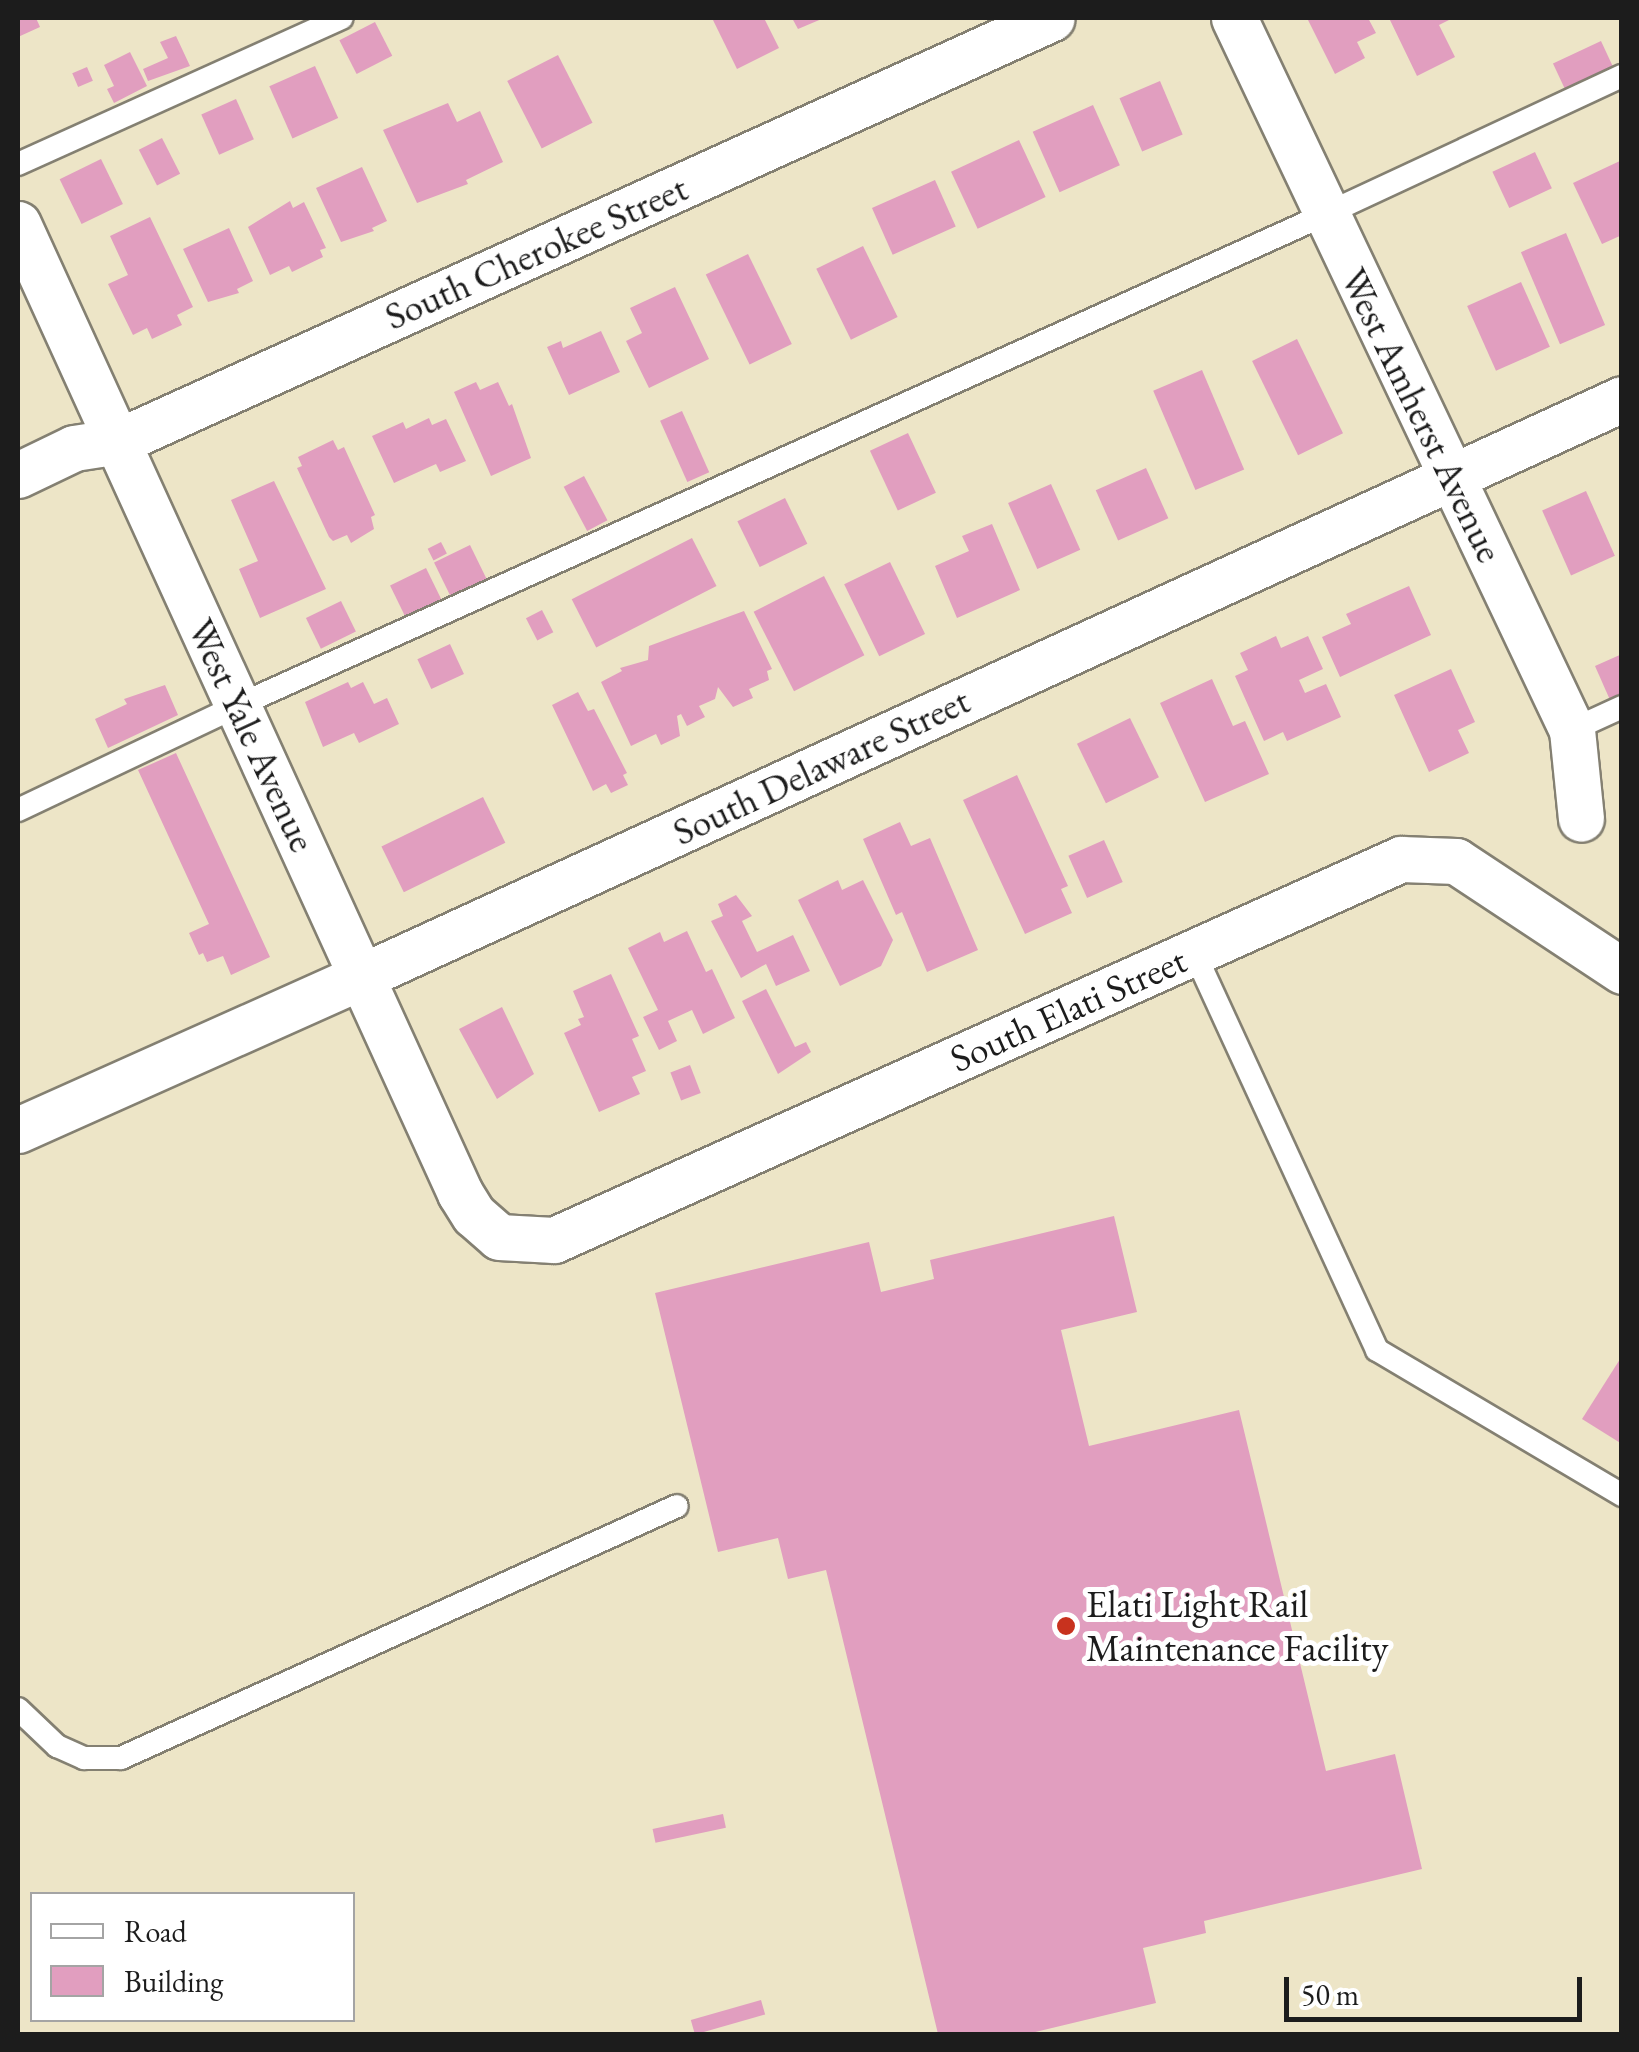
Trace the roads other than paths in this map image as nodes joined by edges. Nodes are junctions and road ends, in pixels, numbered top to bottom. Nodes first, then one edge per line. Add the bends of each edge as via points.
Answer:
1 (342, 18) edge
2 (1052, 18) edge
3 (1234, 18) edge
4 (1622, 76) edge
5 (18, 164) edge
6 (1326, 214) junction
7 (18, 224) edge
8 (1622, 398) edge
9 (119, 441) junction
10 (18, 474) edge
11 (1452, 476) junction
12 (237, 706) junction
13 (1622, 707) edge
14 (1572, 730) junction
15 (18, 810) edge
16 (1580, 820) dead end
17 (1194, 952) junction
18 (1622, 971) edge
19 (363, 976) junction
20 (18, 1130) edge
21 (500, 1237) joint
22 (1622, 1496) edge
23 (678, 1506) dead end
24 (18, 1709) edge

1 - 5 lane
2 - 9 street, South Cherokee Street
3 - 6 street, West Amherst Avenue
4 - 6 lane
6 - 11 street, West Amherst Avenue
6 - 12 lane
7 - 9 street, West Yale Avenue
8 - 11 street, South Delaware Street
9 - 10 street, South Cherokee Street via 74,448
9 - 12 street, West Yale Avenue
11 - 14 street, West Amherst Avenue
11 - 19 street, South Delaware Street
12 - 15 lane
12 - 19 street, West Yale Avenue
13 - 14 lane
14 - 16 street, West Amherst Avenue
17 - 18 street, South Elati Street via 1401,859 1456,861
17 - 21 street, South Elati Street via 554,1240
17 - 22 lane via 1377,1350
19 - 20 street, South Delaware Street
19 - 21 street, West Yale Avenue via 460,1192
23 - 24 lane via 121,1758 84,1758 57,1746

